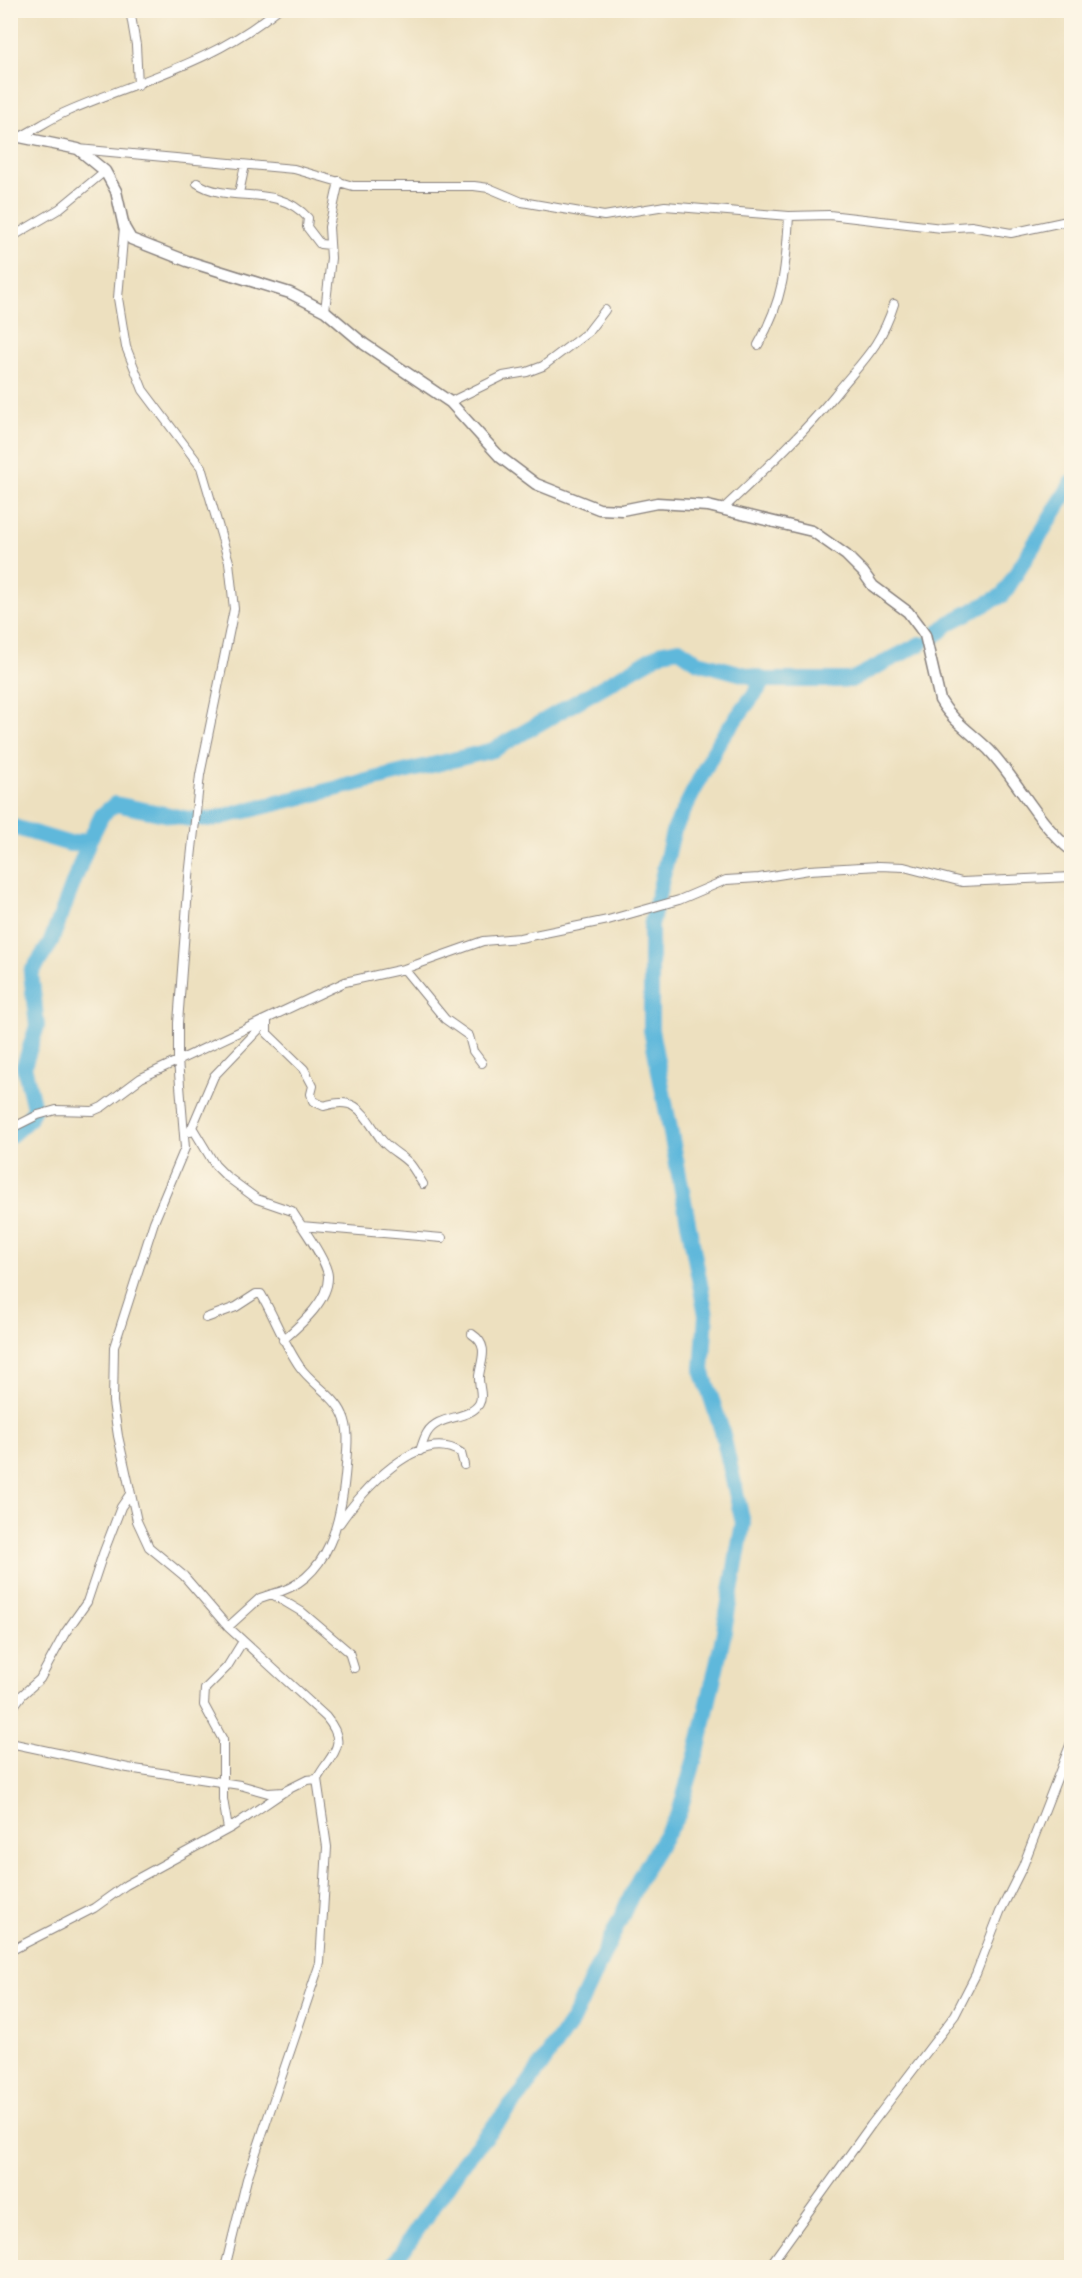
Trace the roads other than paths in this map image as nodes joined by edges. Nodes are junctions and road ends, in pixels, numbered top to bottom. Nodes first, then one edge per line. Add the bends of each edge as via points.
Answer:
1 (130, 10) edge
2 (277, 10) edge
3 (138, 85) junction
4 (15, 136) edge
5 (78, 149) junction
6 (245, 165) junction
7 (105, 171) junction
8 (339, 181) junction
9 (197, 183) dead end
10 (239, 193) junction
11 (789, 216) junction
12 (1071, 220) edge
13 (124, 227) junction
14 (10, 238) edge
15 (330, 245) junction
16 (894, 304) dead end
17 (605, 310) dead end
18 (326, 311) junction
19 (758, 345) dead end
20 (450, 402) junction
21 (724, 508) junction
22 (1071, 851) edge
23 (1071, 877) edge
24 (404, 969) junction
25 (267, 1021) junction
26 (178, 1059) junction
27 (482, 1063) dead end
28 (192, 1127) junction
29 (10, 1129) edge
30 (185, 1148) junction
31 (423, 1184) dead end
32 (301, 1226) junction
33 (442, 1238) dead end
34 (206, 1318) dead end
35 (472, 1334) dead end
36 (283, 1340) junction
37 (420, 1451) junction
38 (464, 1465) dead end
39 (130, 1494) junction
40 (336, 1528) junction
41 (272, 1594) junction
42 (228, 1627) junction
43 (243, 1641) junction
44 (354, 1668) dead end
45 (10, 1711) edge
46 (1071, 1740) edge
47 (10, 1743) edge
48 (317, 1779) junction
49 (222, 1782) junction
50 (285, 1791) junction
51 (228, 1829) junction
52 (10, 1951) edge
53 (225, 2268) edge
54 (768, 2268) edge

1 - 3 street
2 - 3 street via 225,48
3 - 4 street
4 - 5 street
5 - 6 street
5 - 7 street
6 - 8 street via 294,169
6 - 10 street
7 - 13 street via 116,191
7 - 14 street via 59,209
8 - 11 street via 353,186 489,188 522,202 604,216 665,206
8 - 15 street via 329,227
9 - 10 street via 204,188
10 - 15 street via 274,197 300,209 320,244
11 - 12 street via 828,215 942,228 971,226 1011,233
11 - 19 street via 788,261 782,291
13 - 18 street via 131,239 161,252 290,293
13 - 26 street via 118,298 126,347 143,390 201,467 234,585 234,609 197,803
15 - 18 street
16 - 21 street via 870,356 772,463
17 - 20 street via 588,332 543,366 503,376
18 - 20 street via 364,344
20 - 21 street via 516,471 555,493 608,510 657,502
21 - 22 street via 812,531 846,555 873,586 908,612 925,635 945,710 988,750 1048,829
23 - 24 street via 962,882 904,867 879,866 726,880 679,900 608,920 460,946
24 - 25 street via 345,982
24 - 27 street via 445,1019 469,1036
25 - 26 street
25 - 28 street via 214,1076
25 - 31 street via 267,1033 304,1069 313,1086 313,1101 319,1106 344,1101 353,1105 368,1117 381,1138 410,1163
26 - 29 street via 131,1084 93,1111 56,1110
26 - 30 street
28 - 30 street
28 - 32 street via 215,1166 226,1176 257,1199 292,1211
30 - 39 street via 154,1222 114,1347 113,1402
32 - 33 street
32 - 36 street via 328,1275 326,1288 302,1323
34 - 36 street via 261,1294
35 - 37 street via 480,1339 484,1353 479,1405 437,1423 427,1432
36 - 40 street via 301,1368 343,1415 348,1438 344,1498
37 - 38 street via 451,1446 461,1453
37 - 40 street via 368,1485
39 - 42 street via 149,1547 184,1576
39 - 45 street via 87,1602 40,1679
40 - 41 street via 317,1568 299,1583
41 - 42 street via 260,1598
41 - 44 street via 302,1612 349,1652
42 - 43 street
43 - 48 street via 336,1729 339,1743
43 - 49 street via 227,1667 205,1689 204,1705 223,1740
46 - 54 street via 1023,1866 955,2015 864,2133
47 - 49 street via 128,1768
48 - 50 street
48 - 53 street via 327,1847 320,1963 247,2179
49 - 50 street via 268,1793
49 - 51 street
50 - 51 street
51 - 52 street via 126,1885 94,1908

